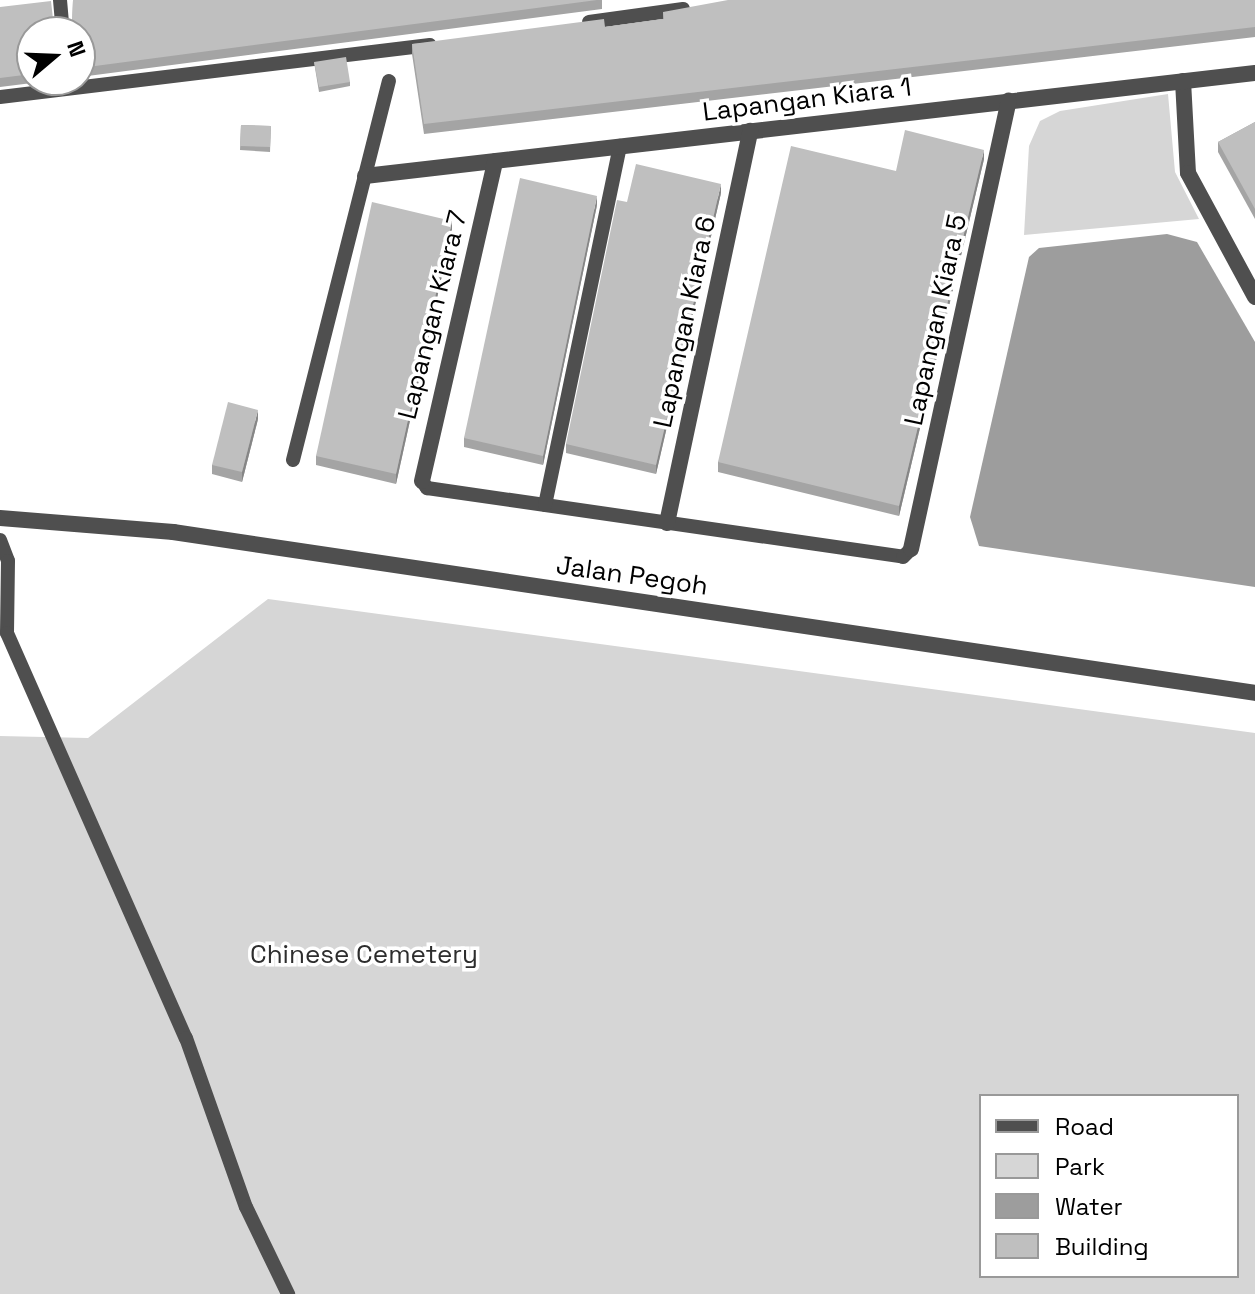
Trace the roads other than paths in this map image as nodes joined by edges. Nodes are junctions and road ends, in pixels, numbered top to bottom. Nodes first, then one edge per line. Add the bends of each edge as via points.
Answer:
1 (703, 6) edge
2 (641, 7) edge
3 (567, 25) edge
4 (444, 43) edge
5 (1255, 73) edge
6 (96, 81) edge
7 (389, 81) dead end
8 (1183, 81) junction
9 (1009, 101) junction
10 (750, 131) junction
11 (620, 146) junction
12 (495, 161) junction
13 (365, 176) junction
14 (1255, 297) edge
15 (293, 460) dead end
16 (422, 481) joint
17 (545, 505) junction
18 (0, 518) edge
19 (667, 523) junction
20 (0, 540) edge
21 (911, 549) joint
22 (1255, 693) edge
23 (288, 1294) edge

1 - 2 lane
2 - 3 lane
4 - 6 lane
5 - 8 street, Lapangan Kiara 1
7 - 13 lane
8 - 9 street, Lapangan Kiara 1
8 - 14 street via 1188,173
9 - 10 street, Lapangan Kiara 1
9 - 21 street, Lapangan Kiara 5
10 - 11 street, Lapangan Kiara 1
10 - 19 street, Lapangan Kiara 6
11 - 12 street, Lapangan Kiara 1
11 - 17 lane
12 - 13 street, Lapangan Kiara 1
12 - 16 street, Lapangan Kiara 7
13 - 15 lane
16 - 17 lane via 427,488
17 - 19 lane
18 - 22 street, Jalan Pegoh via 173,532
19 - 21 lane via 903,557
20 - 23 lane via 8,561 7,633 186,1038 246,1207

